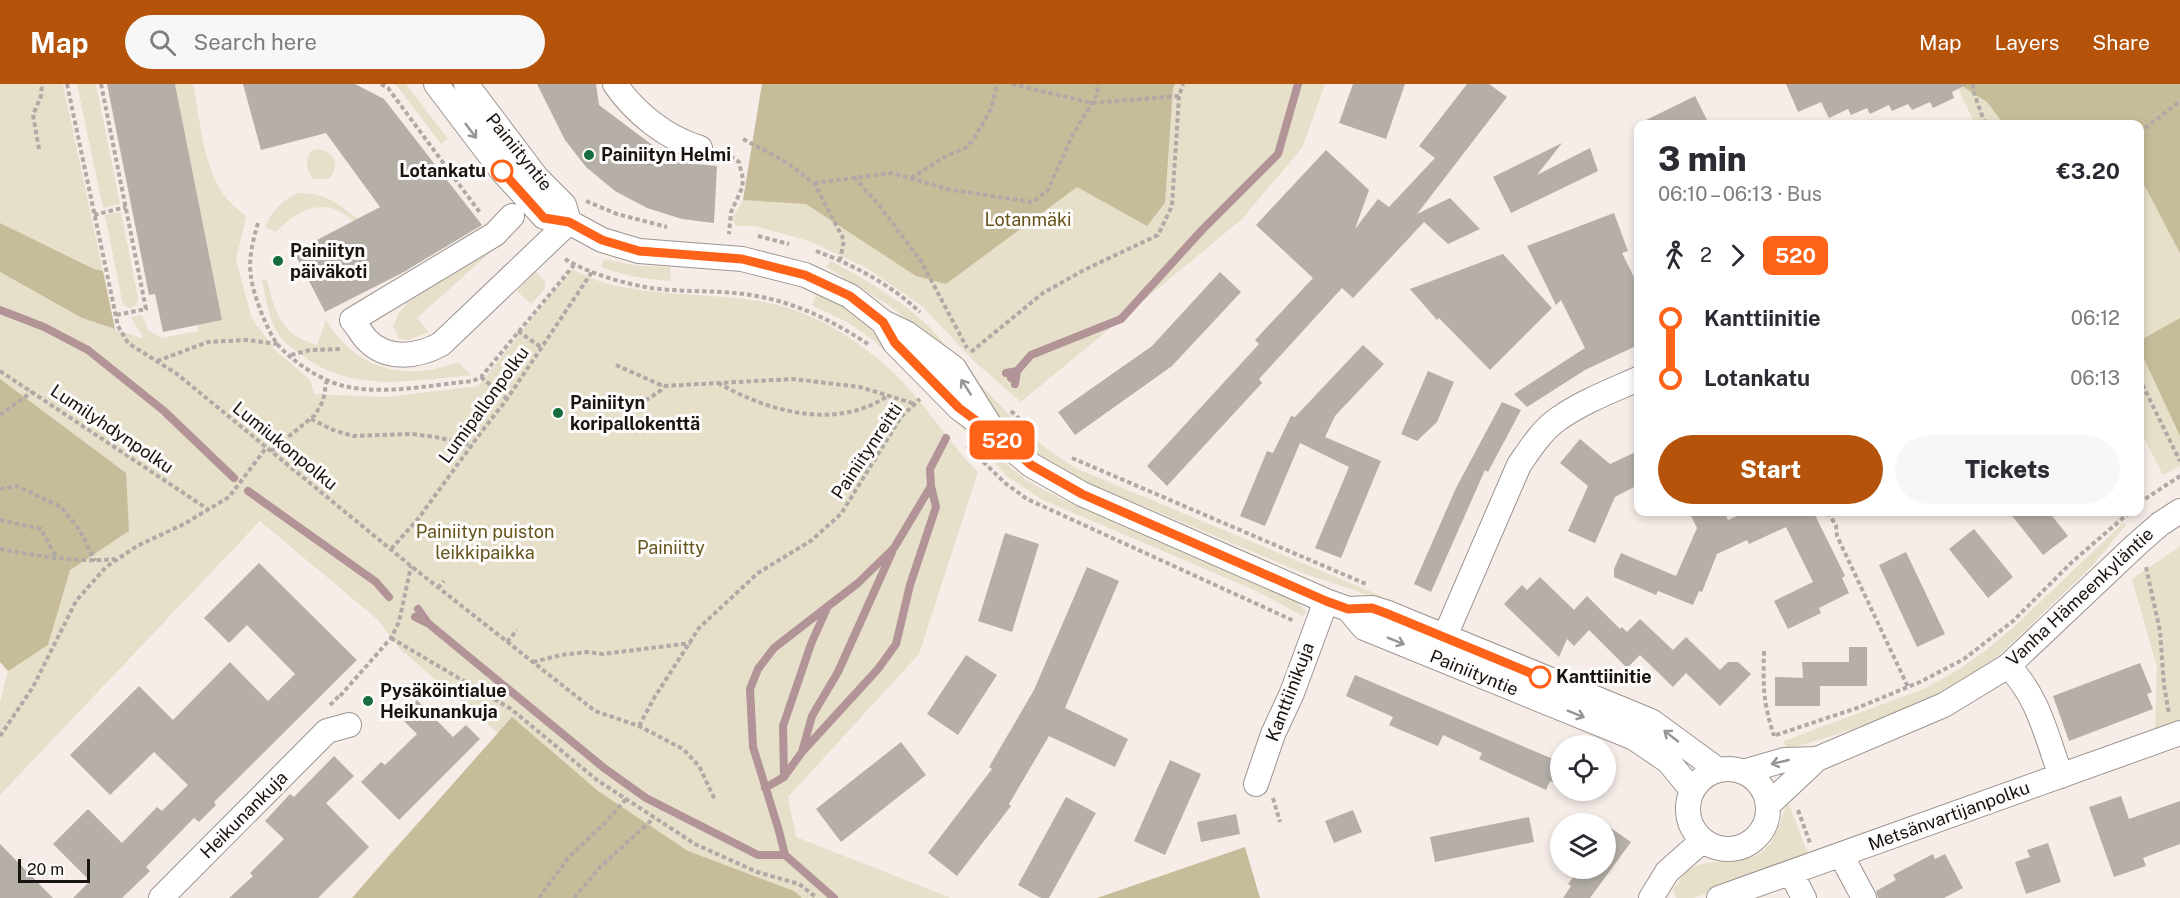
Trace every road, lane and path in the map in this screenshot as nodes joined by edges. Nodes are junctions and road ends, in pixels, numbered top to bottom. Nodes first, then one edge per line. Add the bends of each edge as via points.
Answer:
1 (42, 84) edge
2 (67, 84) edge
3 (101, 84) edge
4 (381, 84) edge
5 (436, 84) edge
6 (466, 84) edge
7 (615, 84) edge
8 (997, 84) edge
9 (1012, 84) edge
10 (1097, 84) edge
11 (1184, 84) edge
12 (1973, 84) edge
13 (1179, 96) junction
14 (2180, 101) edge
15 (1092, 103) junction
16 (1984, 120) edge
17 (2144, 129) edge
18 (743, 139) dead end
19 (699, 148) joint
20 (39, 149) dead end
21 (854, 177) junction
22 (911, 178) junction
23 (814, 183) junction
24 (581, 199) dead end
25 (126, 207) junction
26 (94, 215) junction
27 (512, 216) dead end
28 (569, 222) junction
29 (671, 227) dead end
30 (718, 233) dead end
31 (495, 234) junction
32 (729, 234) junction
33 (741, 235) dead end
34 (753, 236) dead end
35 (795, 245) dead end
36 (543, 247) junction
37 (814, 251) dead end
38 (840, 260) junction
39 (592, 272) junction
40 (116, 315) junction
41 (923, 315) dead end
42 (518, 331) dead end
43 (368, 341) junction
44 (278, 344) dead end
45 (542, 348) junction
46 (876, 350) dead end
47 (290, 355) dead end
48 (156, 361) junction
49 (616, 365) dead end
50 (0, 371) edge
51 (481, 377) dead end
52 (327, 379) dead end
53 (717, 382) junction
54 (1634, 382) edge
55 (663, 386) junction
56 (2144, 388) edge
57 (32, 392) junction
58 (917, 392) dead end
59 (890, 395) junction
60 (922, 397) junction
61 (507, 399) junction
62 (915, 404) junction
63 (928, 404) dead end
64 (633, 409) dead end
65 (1010, 410) dead end
66 (0, 415) edge
67 (310, 419) junction
68 (1032, 431) dead end
69 (963, 441) dead end
70 (472, 445) junction
71 (269, 450) junction
72 (1063, 453) dead end
73 (2180, 461) edge
74 (2180, 476) edge
75 (0, 489) edge
76 (2144, 500) edge
77 (209, 510) junction
78 (2180, 511) edge
79 (1830, 516) edge
80 (2125, 516) edge
81 (0, 520) edge
82 (0, 549) edge
83 (391, 549) junction
84 (56, 558) junction
85 (118, 559) junction
86 (95, 561) junction
87 (2145, 564) dead end
88 (411, 566) junction
89 (444, 581) dead end
90 (1374, 587) dead end
91 (438, 588) junction
92 (1326, 601) junction
93 (1301, 624) dead end
94 (517, 630) dead end
95 (391, 638) junction
96 (507, 642) junction
97 (691, 643) junction
98 (1440, 647) junction
99 (1764, 651) dead end
100 (533, 662) junction
101 (2008, 666) junction
102 (1908, 687) junction
103 (639, 726) junction
104 (338, 728) joint
105 (2176, 734) edge
106 (0, 736) edge
107 (1774, 736) junction
108 (1764, 740) dead end
109 (1817, 759) junction
110 (1718, 770) junction
111 (1743, 772) junction
112 (2061, 776) junction
113 (1256, 784) dead end
114 (1692, 790) junction
115 (626, 799) junction
116 (715, 801) dead end
117 (1795, 801) dead end
118 (1768, 805) junction
119 (654, 818) junction
120 (1702, 841) junction
121 (1841, 855) junction
122 (1817, 863) junction
123 (1791, 873) junction
124 (160, 898) edge
125 (540, 898) edge
126 (574, 898) edge
127 (817, 898) edge
128 (1651, 898) edge
129 (1719, 898) edge
130 (1804, 898) edge
131 (1864, 898) edge

1 - 20 path via 33,115
2 - 26 path, Lumiukonpolku
3 - 25 path
4 - 31 path via 388,88
5 -> 28 street, Painiityntie via 536,211 544,218
6 - 28 street, Painiityntie via 537,177 564,205
7 - 19 street via 628,103 656,126
8 - 22 path via 991,109 967,147
9 - 15 path
10 - 15 path via 1098,93
11 - 13 path
12 - 16 path
13 - 15 path
13 - 21 path via 1172,206 1158,235 1043,293 970,353 921,261
14 - 17 path
15 - 22 path via 1048,190 1033,202 951,190
18 - 23 path via 786,162
19 - 32 path via 717,150 739,162 742,188 731,212
21 - 22 path via 892,172
21 - 23 path
23 - 38 path via 844,240
24 - 29 path via 616,214
25 - 26 path
25 - 40 path via 146,309
26 - 40 path, Lumiukonpolku
27 - 31 street
28 - 36 street
28 - 92 street, Painiityntie via 602,240 639,251 742,259 805,275 850,296 883,322 895,343 959,408 1031,465 1082,494
30 - 32 path
31 - 43 street via 352,320
32 - 33 path
34 - 35 path
36 - 39 path
36 - 43 street via 441,344 426,352 402,355
37 - 38 path
38 - 41 path via 886,286
39 - 45 path, Lumipallonpolku
39 - 46 path via 651,288 753,295 783,301 830,321
40 - 48 path, Lumiukonpolku via 128,343
42 - 45 path
43 - 47 path via 349,348
44 - 48 path via 247,340 208,342
45 - 61 path, Lumipallonpolku
48 - 71 path, Lumiukonpolku
49 - 55 path
50 - 57 path, Lumilyhdynpolku
51 - 61 path
52 - 67 path via 323,401
53 - 55 path
53 - 59 path via 794,379
53 - 59 path via 771,406 819,416 850,414
54 - 98 street via 1557,420 1537,440 1519,465
55 - 64 path
56 - 73 path
57 - 66 path
57 - 77 path, Lumilyhdynpolku
58 - 60 path
59 - 62 path
60 - 62 path, Painiitynreitti
60 - 63 path
61 - 70 path, Lumipallonpolku
62 - 97 path, Painiitynreitti via 901,417 841,514 812,540 758,573 699,628
65 - 68 path
67 - 70 path via 353,436 412,434
67 - 71 path
69 - 93 path via 1026,499
70 - 83 path, Lumipallonpolku
71 - 77 path via 229,497
71 - 83 path, Lumiukonpolku
72 - 90 path
74 - 76 path
75 - 86 path via 17,486 61,507 79,529
77 - 85 path
78 - 101 street, Vanha Hämeenkyläntie via 2136,545
79 - 102 path
80 - 102 path via 2013,621 1964,659
81 - 84 path via 40,529
82 - 84 path
83 - 88 path, Lumiukonpolku
84 - 86 path
85 - 86 path
85 - 106 path via 76,601 33,687
87 - 105 path via 2160,631 2164,685
88 - 91 path, Lumiukonpolku
88 - 95 path via 399,622
89 - 91 path
91 - 96 path, Lumiukonpolku
92 - 98 street, Painiityntie via 1348,609 1372,608
92 - 113 street, Kanttiinikuja
94 - 96 path
95 - 104 path via 340,695
95 - 115 path via 511,709
96 - 100 path, Lumiukonpolku
97 - 100 path via 561,655
97 - 103 path, Painiitynreitti
110 -> 98 street, Painiityntie via 1651,721
98 -> 114 street, Painiityntie via 1634,738 1668,760
99 - 107 path via 1764,706
100 - 103 path, Lumiukonpolku via 595,711
101 - 109 street, Vanha Hämeenkyläntie via 1944,705
101 - 112 street via 2031,693
102 - 107 path
103 - 116 path, Lumiukonpolku via 683,749 699,766
104 - 124 street, Heikunankuja
105 - 112 street, Metsänvartijanpolku
107 - 108 path
109 -> 111 street, Vanha Hämeenkyläntie via 1784,760
109 - 118 street, Vanha Hämeenkyläntie
110 - 111 street
110 - 114 street via 1700,780
111 - 118 street via 1758,782
112 - 121 street, Metsänvartijanpolku
114 - 120 street via 1688,815
115 - 119 path
115 - 125 path via 568,858
117 - 122 path
118 - 120 street via 1764,828 1747,846 1722,850
119 - 126 path via 600,867
119 - 127 path via 695,844 757,872 799,884
120 - 128 street via 1667,873
121 - 122 street, Metsänvartijanpolku
121 - 131 street
122 - 123 street, Metsänvartijanpolku
123 - 129 street, Metsänvartijanpolku
123 - 130 street

